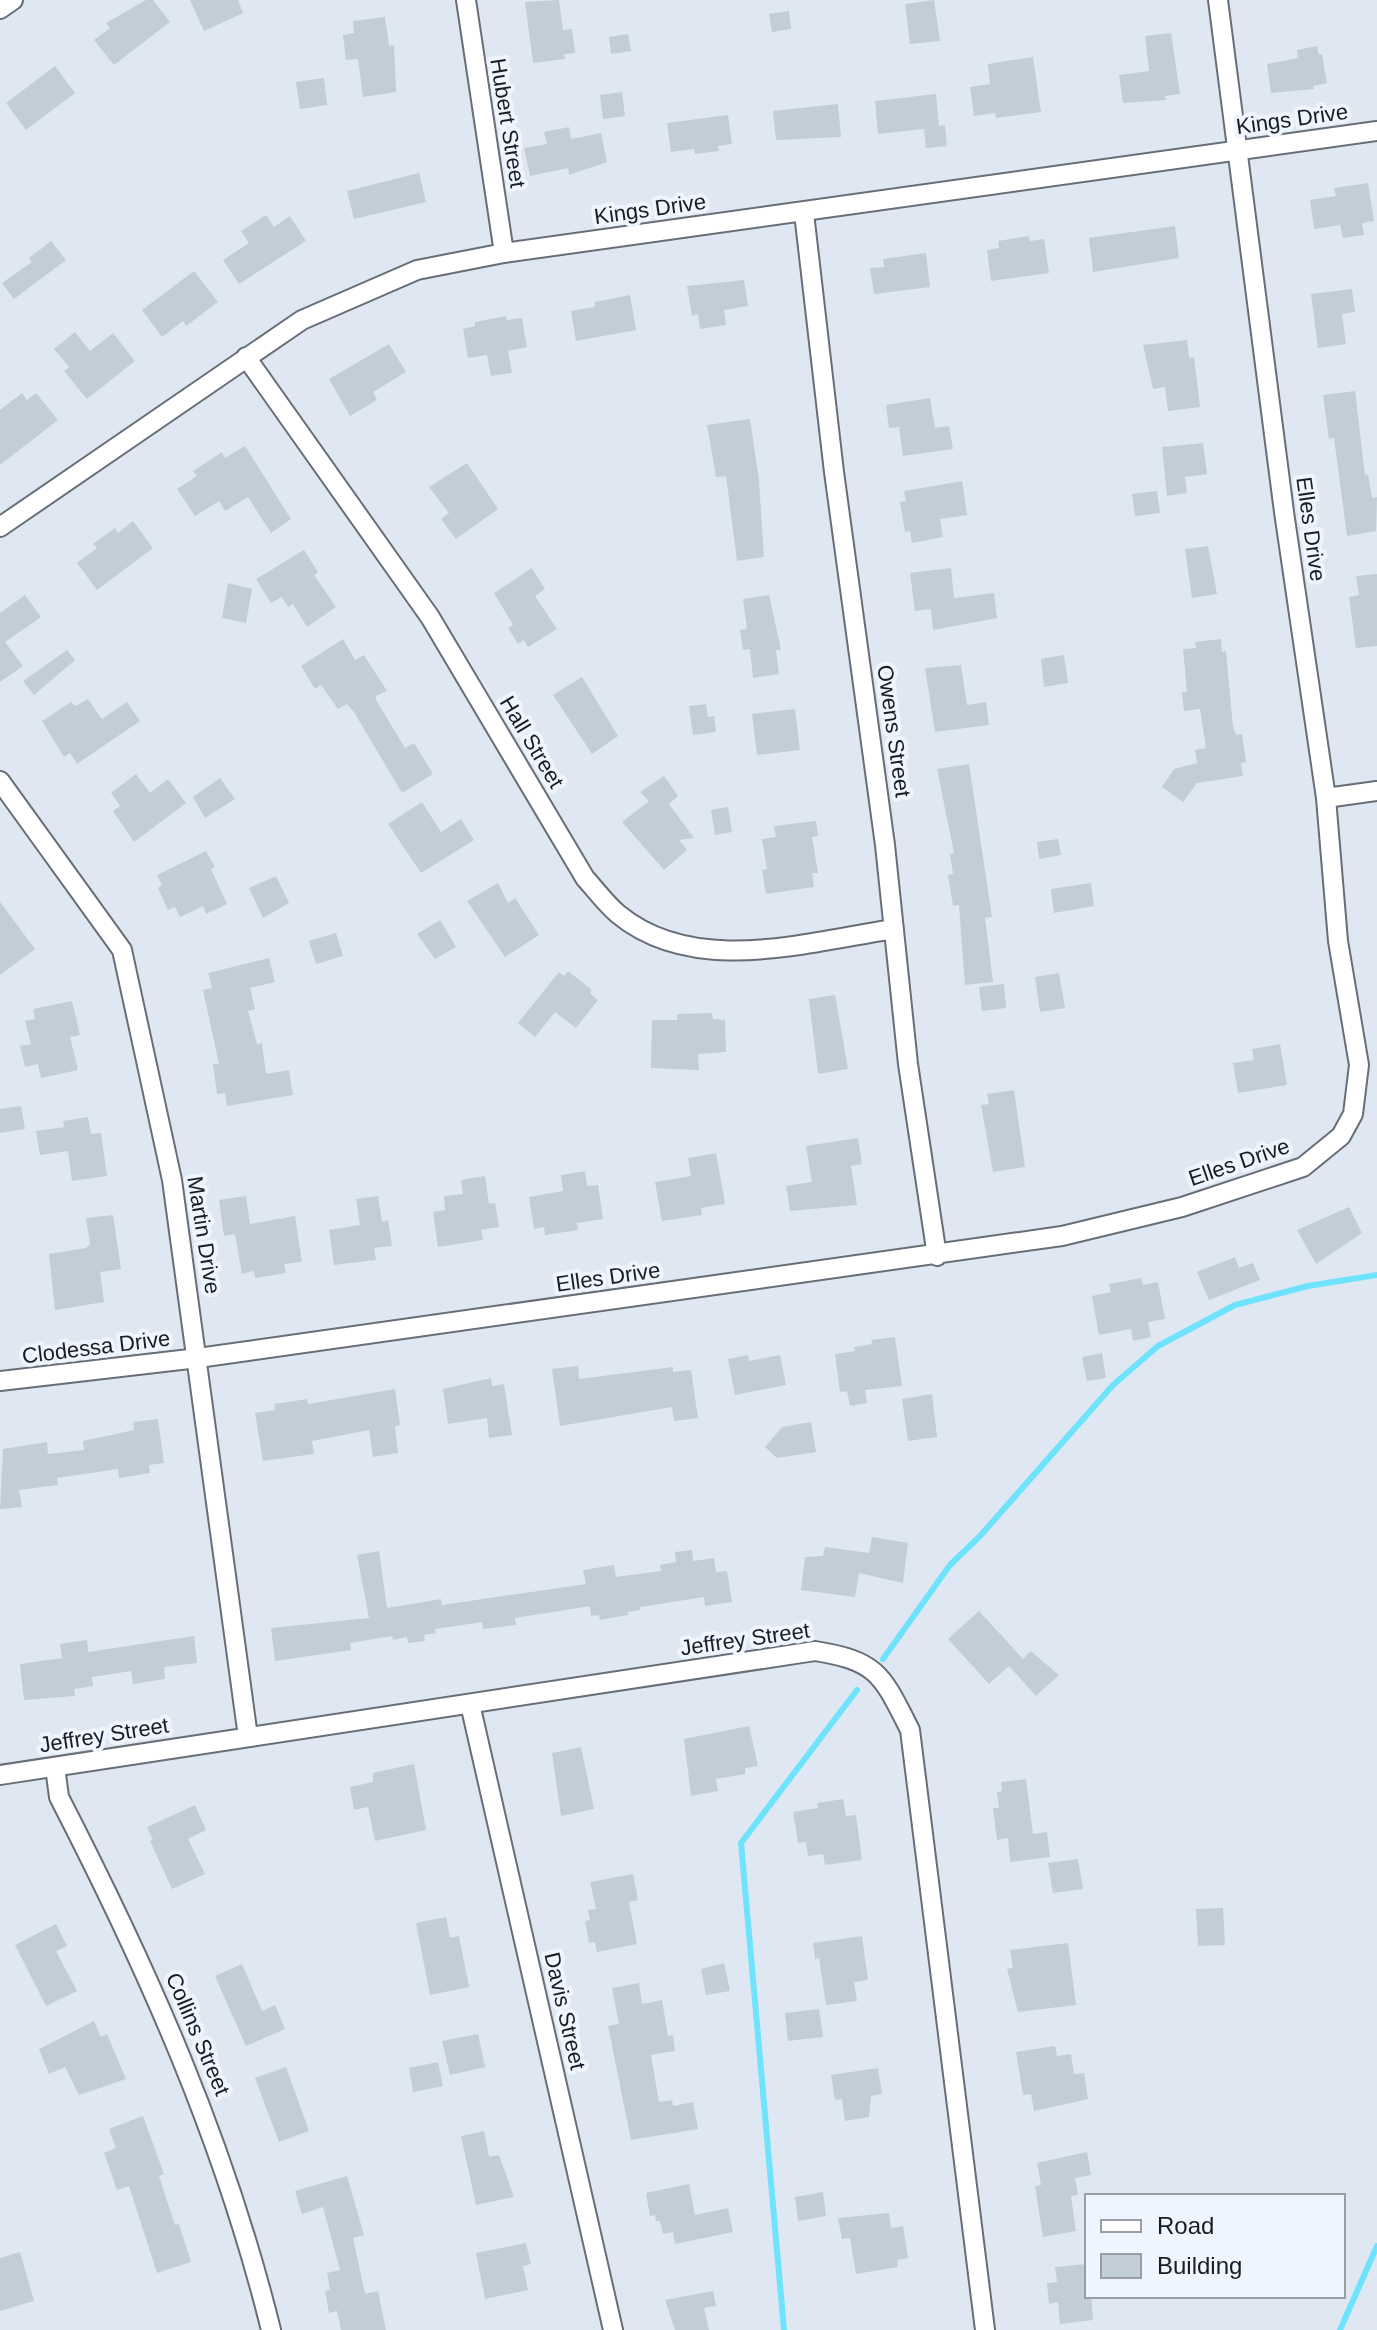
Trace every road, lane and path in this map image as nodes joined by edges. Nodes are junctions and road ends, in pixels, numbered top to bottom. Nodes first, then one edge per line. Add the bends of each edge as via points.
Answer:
1 (13, 0) edge
2 (466, 0) edge
3 (1218, 0) edge
4 (0, 9) edge
5 (1377, 131) edge
6 (1239, 151) junction
7 (804, 213) junction
8 (504, 253) junction
9 (246, 357) junction
10 (0, 527) edge
11 (0, 781) edge
12 (1377, 791) edge
13 (1326, 798) junction
14 (894, 929) junction
15 (937, 1256) junction
16 (198, 1358) junction
17 (0, 1381) edge
18 (470, 1704) junction
19 (248, 1737) junction
20 (55, 1767) junction
21 (0, 1775) edge
22 (271, 2330) edge
23 (613, 2330) edge
24 (985, 2330) edge

1 - 4 street
2 - 8 street, Hubert Street
3 - 6 street, Elles Drive
5 - 6 street, Kings Drive
6 - 7 street, Kings Drive
6 - 13 street, Elles Drive
7 - 8 street, Kings Drive
7 - 14 street, Owens Street
8 - 9 street, Kings Drive via 417,270 302,320
9 - 10 street, Kings Drive
9 - 14 street, Hall Street via 430,617 585,878 618,915 662,940 711,950 762,949
11 - 16 street, Martin Drive via 122,950 172,1180
12 - 13 street
13 - 15 street, Elles Drive via 1338,941 1359,1065 1353,1114 1341,1136 1303,1167 1182,1207 1062,1236
14 - 15 street, Owens Street
15 - 16 street, Elles Drive
16 - 17 street, Clodessa Drive
16 - 19 street, Martin Drive
18 - 19 street, Jeffrey Street
18 - 23 street, Davis Street
18 - 24 street, Jeffrey Street via 815,1651 868,1665 887,1684 910,1730
19 - 20 street, Jeffrey Street
20 - 21 street, Jeffrey Street
20 - 22 street, Collins Street via 59,1797 156,1994 208,2118

